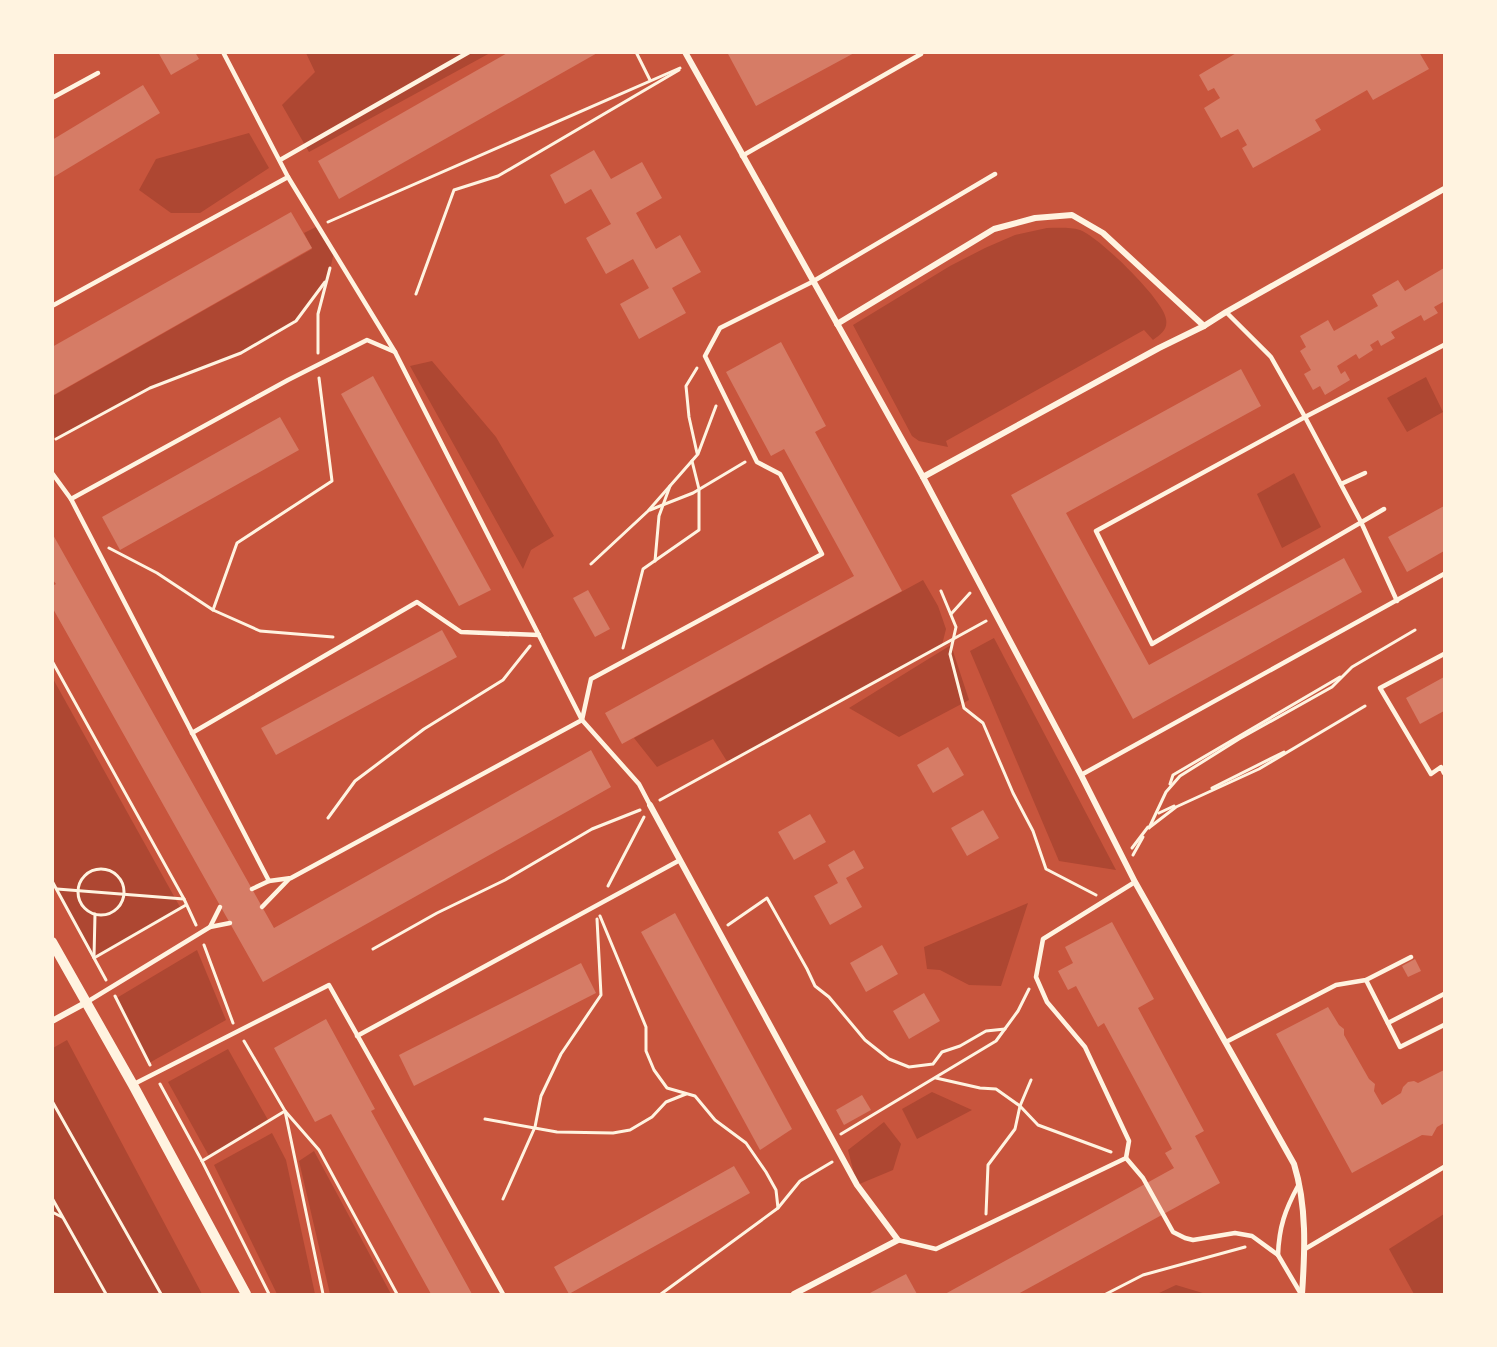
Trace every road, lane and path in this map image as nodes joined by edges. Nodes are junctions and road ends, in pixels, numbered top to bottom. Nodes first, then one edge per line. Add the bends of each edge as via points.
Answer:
1 (223, 52) edge
2 (469, 52) edge
3 (636, 52) edge
4 (685, 52) edge
5 (920, 52) edge
6 (691, 63) junction
7 (98, 73) dead end
8 (651, 81) junction
9 (52, 98) edge
10 (742, 156) junction
11 (280, 160) junction
12 (995, 174) dead end
13 (288, 177) junction
14 (1444, 189) edge
15 (318, 226) junction
16 (334, 252) junction
17 (327, 279) junction
18 (812, 282) junction
19 (416, 294) dead end
20 (52, 306) edge
21 (1227, 312) junction
22 (837, 324) junction
23 (1204, 326) junction
24 (1444, 345) edge
25 (395, 352) junction
26 (705, 356) junction
27 (318, 365) junction
28 (722, 391) junction
29 (1305, 417) junction
30 (56, 439) dead end
31 (698, 454) junction
32 (754, 456) junction
33 (692, 461) junction
34 (1365, 472) dead end
35 (52, 473) edge
36 (923, 477) junction
37 (1341, 484) junction
38 (671, 485) junction
39 (699, 489) junction
40 (71, 500) junction
41 (1384, 509) dead end
42 (648, 511) junction
43 (1360, 522) junction
44 (91, 539) junction
45 (655, 561) junction
46 (591, 564) dead end
47 (1444, 574) edge
48 (977, 580) junction
49 (940, 591) dead end
50 (1397, 601) junction
51 (213, 610) junction
52 (951, 614) junction
53 (996, 615) junction
54 (1415, 630) dead end
55 (539, 635) junction
56 (353, 639) junction
57 (954, 639) junction
58 (623, 649) dead end
59 (1444, 654) edge
60 (52, 661) edge
61 (1347, 673) dead end
62 (582, 720) junction
63 (192, 733) junction
64 (1443, 766) edge
65 (1444, 772) edge
66 (1081, 775) junction
67 (651, 805) junction
68 (1159, 813) junction
69 (328, 818) dead end
70 (1149, 828) junction
71 (1133, 856) dead end
72 (1124, 859) junction
73 (680, 860) junction
74 (291, 878) junction
75 (52, 881) edge
76 (269, 881) junction
77 (1135, 882) junction
78 (57, 889) junction
79 (252, 889) dead end
80 (78, 890) junction
81 (124, 894) junction
82 (184, 899) junction
83 (1105, 900) junction
84 (186, 904) junction
85 (596, 906) junction
86 (220, 907) dead end
87 (262, 907) dead end
88 (95, 914) junction
89 (230, 923) dead end
90 (210, 927) junction
91 (719, 931) junction
92 (200, 934) junction
93 (52, 942) edge
94 (373, 949) dead end
95 (1411, 957) dead end
96 (94, 958) junction
97 (1036, 977) junction
98 (1366, 980) junction
99 (110, 987) junction
100 (1444, 994) edge
101 (87, 1002) junction
102 (52, 1021) edge
103 (1388, 1023) junction
104 (1444, 1024) edge
105 (1005, 1029) junction
106 (238, 1031) junction
107 (357, 1036) junction
108 (1226, 1042) junction
109 (154, 1074) junction
110 (935, 1077) junction
111 (1031, 1080) dead end
112 (133, 1085) junction
113 (687, 1094) junction
114 (52, 1101) edge
115 (1020, 1106) junction
116 (285, 1111) junction
117 (485, 1119) dead end
118 (535, 1127) junction
119 (832, 1139) junction
120 (842, 1157) junction
121 (1126, 1158) junction
122 (202, 1161) junction
123 (1444, 1167) edge
124 (1300, 1183) junction
125 (52, 1198) edge
126 (503, 1199) dead end
127 (778, 1208) junction
128 (52, 1212) edge
129 (64, 1218) junction
130 (987, 1224) junction
131 (898, 1240) junction
132 (1264, 1245) junction
133 (1305, 1249) junction
134 (1278, 1254) junction
135 (106, 1294) edge
136 (161, 1294) edge
137 (246, 1294) edge
138 (269, 1294) edge
139 (323, 1294) edge
140 (397, 1294) edge
141 (503, 1294) edge
142 (661, 1294) edge
143 (795, 1294) edge
144 (1106, 1294) edge
145 (1302, 1294) edge

1 - 11 lane
2 - 11 lane
3 - 8 path
4 - 6 street
5 - 10 lane
6 - 8 path
6 - 10 street
6 - 19 path via 498,176 454,190
7 - 9 lane
8 - 15 path
10 - 18 street
11 - 13 lane
12 - 18 lane
13 - 15 lane
13 - 20 lane
14 - 21 street
15 - 16 lane
16 - 17 path
16 - 25 lane
17 - 27 path via 318,314
17 - 30 path via 296,321 241,354 150,388
18 - 22 street
18 - 26 lane via 720,328
21 - 23 street
21 - 29 lane via 1271,357
22 - 23 street via 994,229 1035,218 1072,214 1102,233
22 - 36 street
23 - 36 street
24 - 29 lane
25 - 27 lane via 367,340
25 - 55 lane
26 - 28 lane
26 - 31 path via 686,386
27 - 40 lane
27 - 51 path via 332,482 237,543
28 - 31 path
28 - 32 lane
29 - 37 lane
29 - 43 lane via 1096,531 1152,644
31 - 33 path
32 - 39 path
32 - 62 lane via 757,462 780,474 822,554 591,679
33 - 38 path
33 - 39 path
34 - 37 lane
35 - 40 lane
36 - 48 street
37 - 43 lane
38 - 42 path
38 - 45 path via 660,516
39 - 42 path
39 - 45 path via 699,530
40 - 44 lane
41 - 43 lane
42 - 46 path
43 - 50 lane
44 - 51 path via 158,573
44 - 63 lane
45 - 58 path via 643,569
47 - 50 lane
48 - 52 path
48 - 53 street
49 - 52 path
50 - 66 lane
51 - 56 path via 261,631
52 - 57 path via 956,627
53 - 57 path
53 - 66 street
54 - 70 path via 1352,667 1332,687 1180,776 1171,784
55 - 56 lane via 461,632 417,602
55 - 62 lane
55 - 69 path via 503,681 424,729 355,782
56 - 63 lane
57 - 67 path
57 - 83 path via 950,654 964,708 983,723 1033,831 1046,869
59 - 64 lane via 1380,688 1431,774
60 - 82 path
61 - 68 path via 1173,775
62 - 67 lane via 639,784
62 - 74 lane
63 - 76 lane
64 - 65 lane
66 - 72 street
67 - 73 street
67 - 85 path
67 - 94 path via 592,829
68 - 70 path via 1266,762 1363,707 1259,769 1176,807
68 - 72 path
70 - 71 path
72 - 77 street
73 - 85 lane
73 - 91 street
74 - 76 lane
74 - 87 lane
75 - 78 path
76 - 79 lane
77 - 83 lane
77 - 108 street
78 - 80 path
78 - 96 path
80 - 81 path
80 - 81 path via 83,877 103,868 116,874
80 - 88 path via 82,904
81 - 82 path
81 - 88 path via 117,909
82 - 84 path
83 - 97 lane via 1043,939
84 - 92 path
84 - 96 path
85 - 107 lane
85 - 113 path via 646,1027 646,1050 654,1070 667,1088
85 - 118 path via 601,995 561,1054 541,1096
86 - 90 lane
88 - 96 path
89 - 90 lane
90 - 92 lane
91 - 105 path via 767,898 815,986 865,1040 889,1059 909,1067 933,1064 942,1052 986,1031
91 - 119 street
92 - 99 lane
92 - 106 path
93 - 101 street
95 - 98 lane
96 - 99 path
97 - 105 path
97 - 121 lane via 1047,1002 1085,1047 1129,1141
98 - 103 lane
98 - 108 lane via 1336,985
99 - 101 lane
99 - 109 path
100 - 103 lane
101 - 102 street
101 - 112 street
103 - 104 lane via 1400,1047
105 - 110 path via 996,1041
106 - 107 lane via 329,985
106 - 109 lane
106 - 116 path
107 - 141 lane
108 - 124 street via 1294,1164
109 - 112 lane
109 - 122 path
110 - 115 path via 996,1089
110 - 119 path
111 - 115 path
112 - 137 street
113 - 118 path via 666,1102 652,1117 630,1130 557,1132
113 - 127 path via 695,1096 715,1120 746,1143 776,1190
114 - 136 path
115 - 121 path via 1038,1125
115 - 130 path via 1015,1129 988,1165
116 - 122 path
116 - 139 path
116 - 140 path via 319,1150
117 - 118 path
118 - 126 path
119 - 120 street
120 - 127 path via 800,1180
120 - 131 street via 857,1185
121 - 130 lane
121 - 132 lane via 1143,1178 1173,1232 1193,1240 1244,1233
122 - 138 path
123 - 133 lane
124 - 133 street
124 - 134 lane via 1278,1232
125 - 129 path
127 - 142 path
128 - 129 path
129 - 135 path
130 - 131 lane via 936,1249
131 - 143 street
132 - 134 lane
132 - 144 path via 1143,1275
133 - 145 street
134 - 145 lane

